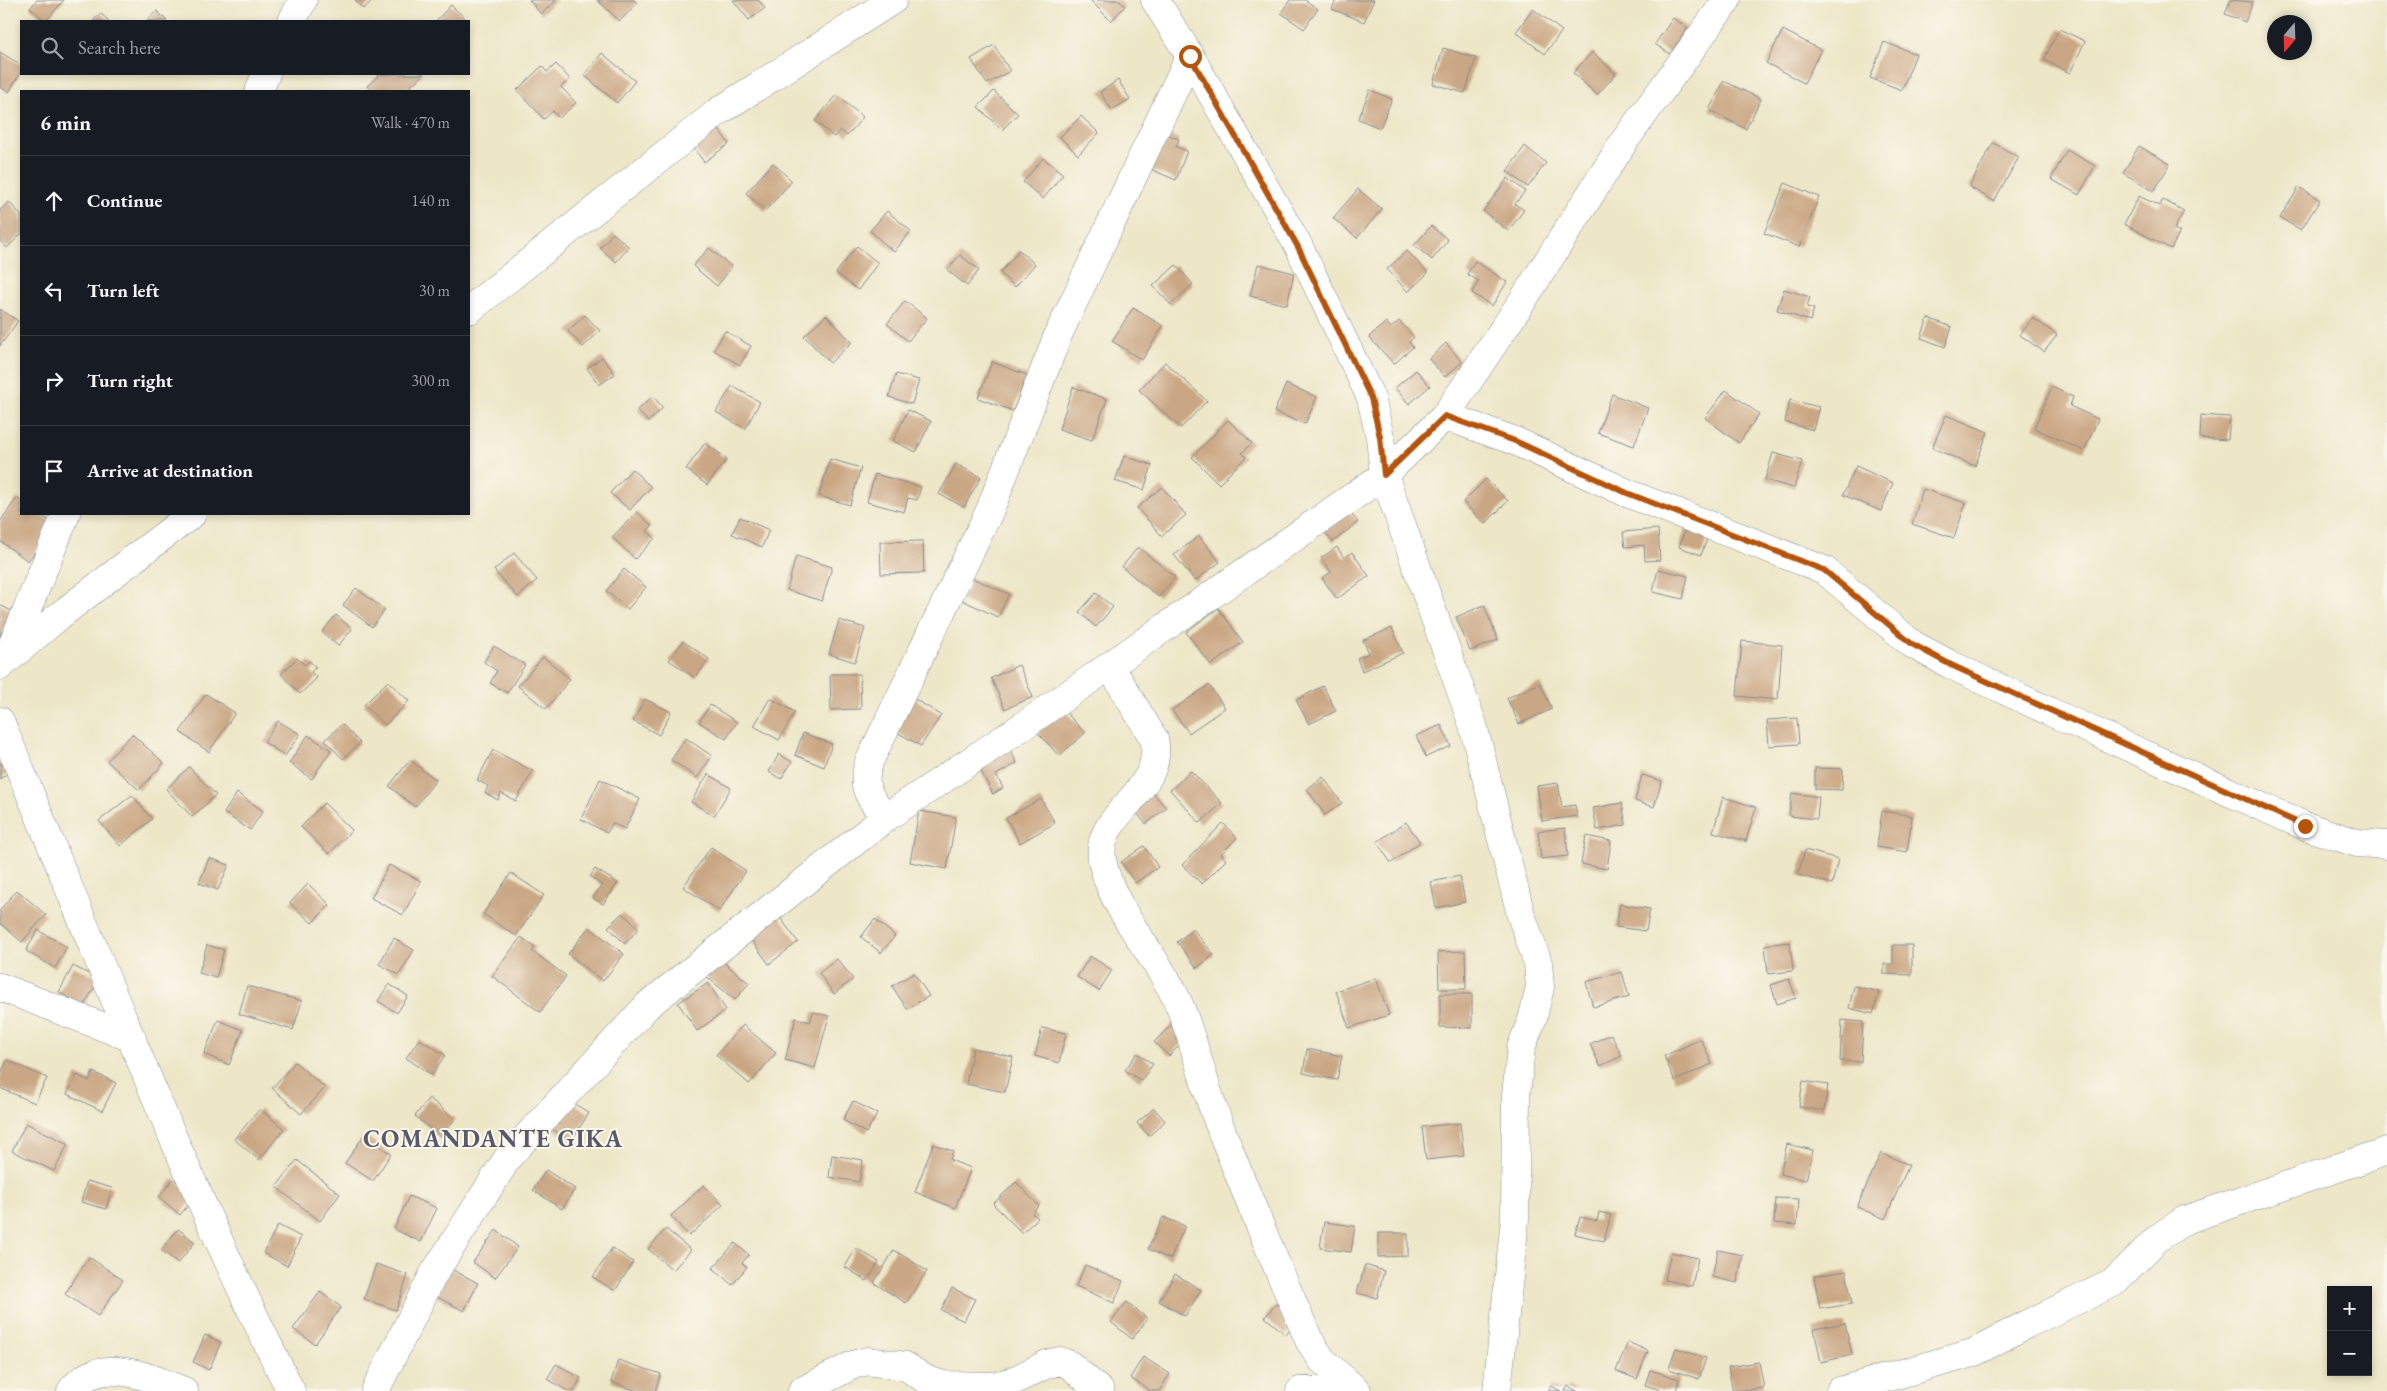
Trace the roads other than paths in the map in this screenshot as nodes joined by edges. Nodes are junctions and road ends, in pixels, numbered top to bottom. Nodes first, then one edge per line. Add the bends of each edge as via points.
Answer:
1 (303, 0) edge
2 (893, 0) edge
3 (1156, 0) edge
4 (1727, 0) edge
5 (293, 20) edge
6 (1190, 56) junction
7 (266, 75) edge
8 (259, 90) edge
9 (470, 309) edge
10 (1445, 416) junction
11 (1384, 475) junction
12 (66, 515) edge
13 (191, 515) edge
14 (3, 663) edge
15 (1110, 666) junction
16 (0, 721) edge
17 (885, 818) junction
18 (2387, 845) edge
19 (0, 987) edge
20 (132, 1038) junction
21 (2387, 1151) edge
22 (1356, 1390) edge
23 (71, 1391) edge
24 (184, 1391) edge
25 (291, 1391) edge
26 (375, 1391) edge
27 (802, 1391) edge
28 (1100, 1391) edge
29 (1300, 1391) edge
30 (1497, 1391) edge
31 (1840, 1391) edge

1 - 5 street
2 - 9 street via 719,111
3 - 6 street
4 - 10 street via 1625,140
6 - 11 street via 1298,247 1371,398
6 - 17 street via 1058,335 990,510 869,762 864,777 865,787
7 - 8 street
10 - 11 street
10 - 18 street via 1515,441 1627,493 1824,570 1912,644 2057,715 2305,826 2357,843
11 - 15 street
11 - 30 street via 1473,725 1521,915 1538,963 1540,987 1533,1017 1520,1048 1516,1095 1515,1219
12 - 14 street
13 - 14 street
15 - 17 street
15 - 22 street via 1154,739 1156,748 1147,781 1109,828 1102,856 1105,873 1178,1001 1218,1122 1309,1340 1322,1360
16 - 20 street
17 - 26 street via 648,1006 509,1156 433,1275
19 - 20 street
20 - 25 street via 242,1294
21 - 31 street via 2185,1220 2158,1238 2113,1283 1973,1353
22 - 29 street
23 - 24 street via 96,1372 115,1370
27 - 28 street via 852,1365 867,1361 905,1366 925,1379 943,1385 994,1386 1060,1361 1070,1364

